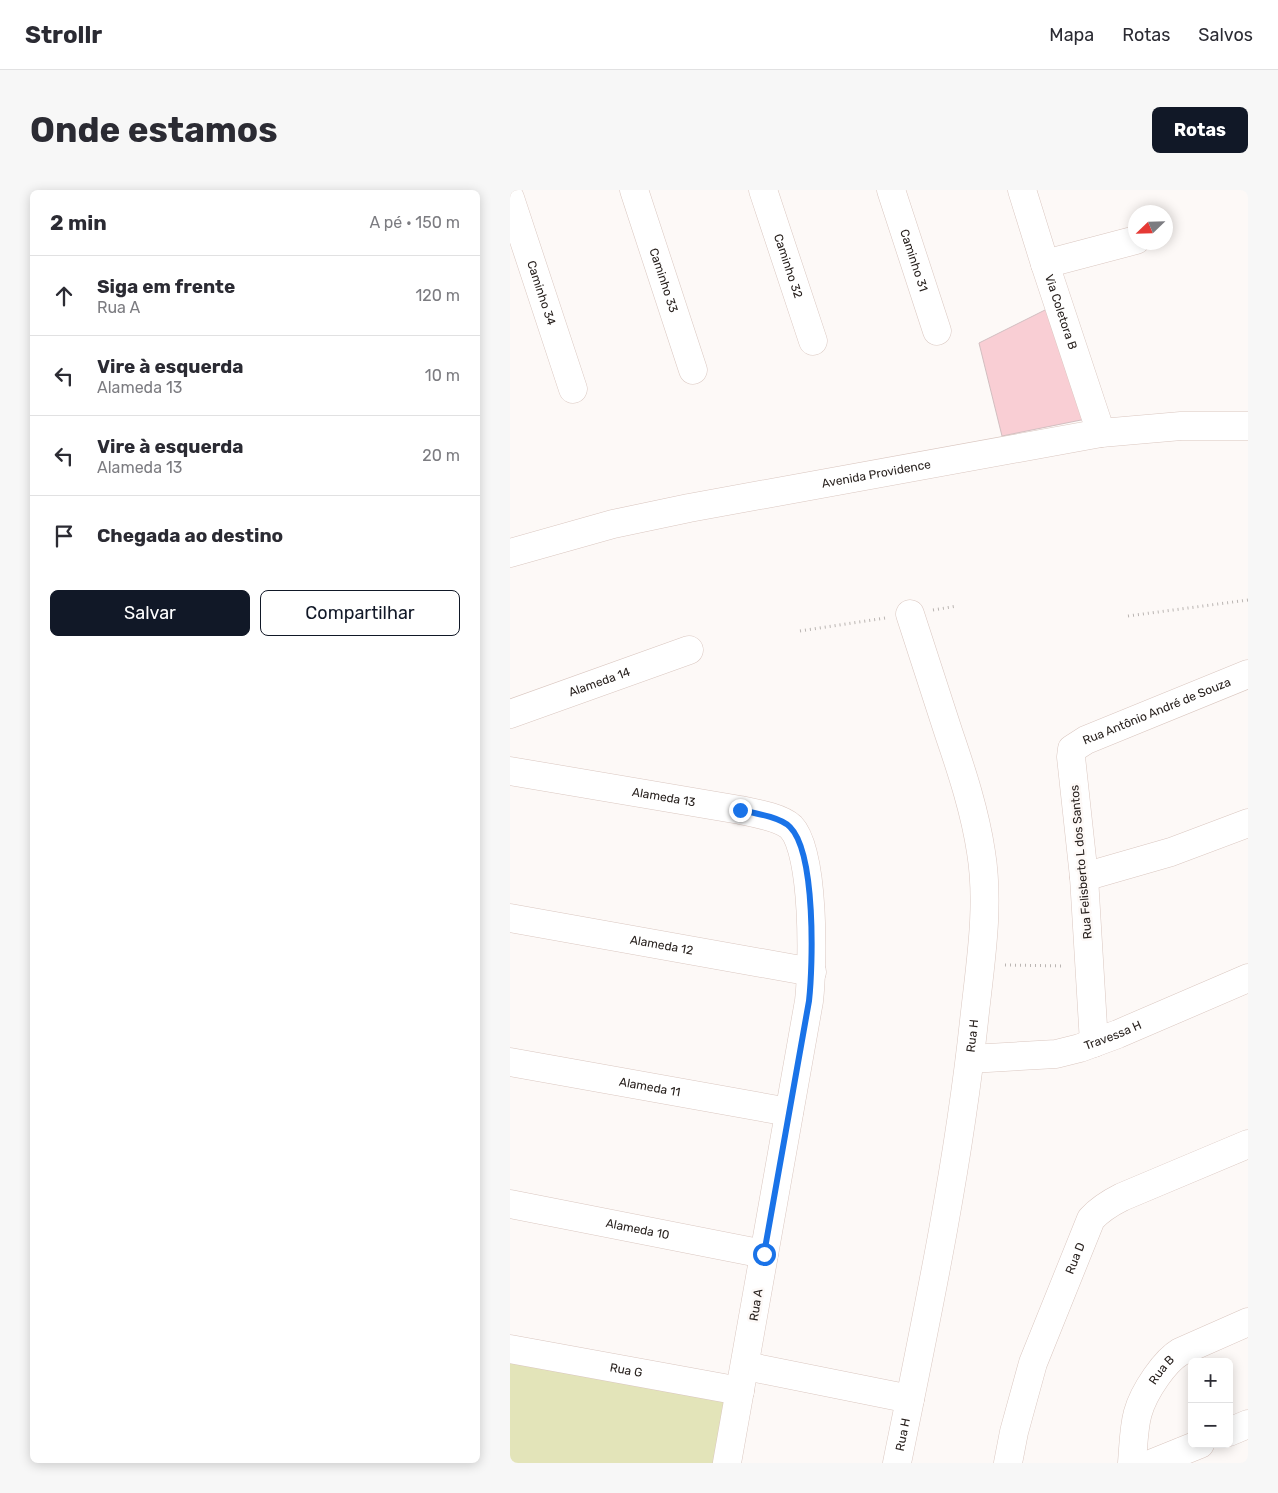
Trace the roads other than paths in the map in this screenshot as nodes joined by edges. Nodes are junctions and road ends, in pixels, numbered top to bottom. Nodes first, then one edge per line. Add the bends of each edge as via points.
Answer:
1 (634, 190) edge
2 (763, 190) edge
3 (891, 190) edge
4 (1022, 190) edge
5 (510, 198) edge
6 (1128, 242) edge
7 (1045, 264) junction
8 (937, 331) dead end
9 (813, 341) dead end
10 (693, 370) dead end
11 (573, 389) dead end
12 (1248, 426) edge
13 (1101, 433) junction
14 (510, 553) edge
15 (910, 614) road end
16 (689, 650) dead end
17 (1248, 674) edge
18 (510, 714) edge
19 (1071, 757) joint
20 (510, 771) edge
21 (1248, 823) edge
22 (803, 849) joint
23 (1084, 877) junction
24 (510, 918) edge
25 (812, 972) junction
26 (1248, 978) edge
27 (1094, 1043) junction
28 (970, 1059) junction
29 (510, 1062) edge
30 (790, 1112) junction
31 (1248, 1144) edge
32 (510, 1204) edge
33 (764, 1254) junction
34 (1248, 1322) edge
35 (510, 1348) edge
36 (743, 1378) junction
37 (910, 1399) junction
38 (1248, 1424) edge
39 (1233, 1430) edge
40 (1190, 1448) edge
41 (727, 1463) edge
42 (897, 1463) edge
43 (1008, 1463) edge
44 (1132, 1463) edge
45 (1153, 1463) edge

1 - 10 street, Caminho 33
2 - 9 street, Caminho 32
3 - 8 street, Caminho 31
4 - 7 street, Via Coletora B
5 - 11 street, Caminho 34
6 - 7 street
7 - 13 street, Via Coletora B
12 - 13 street, Avenida Providence via 1181,426
13 - 14 street, Avenida Providence via 689,508 613,524
15 - 28 street, Rua H via 970,801 981,851 985,889
16 - 18 street, Alameda 14
17 - 19 street, Rua Antônio André de Souza via 1086,740 1072,749
19 - 23 street, Rua Felisberto L dos Santos
20 - 22 street, Alameda 13 via 763,815 790,827
21 - 23 street via 1170,852
22 - 25 street, Rua A
23 - 27 street, Rua Felisberto L dos Santos
24 - 25 street, Alameda 12
25 - 30 street, Rua A
26 - 27 street, Travessa H
27 - 28 street, Travessa H via 1056,1054
28 - 37 street, Rua H via 940,1252
29 - 30 street, Alameda 11
30 - 33 street, Rua A
31 - 43 street, Rua D via 1109,1203 1091,1219 1033,1363
32 - 33 street, Alameda 10
33 - 36 street, Rua A
34 - 44 street, Rua B via 1180,1352 1165,1364 1139,1405
35 - 36 street, Rua G
36 - 37 street, Rua G
36 - 41 street, Rua A
37 - 42 street, Rua H
38 - 39 street
40 - 45 street

